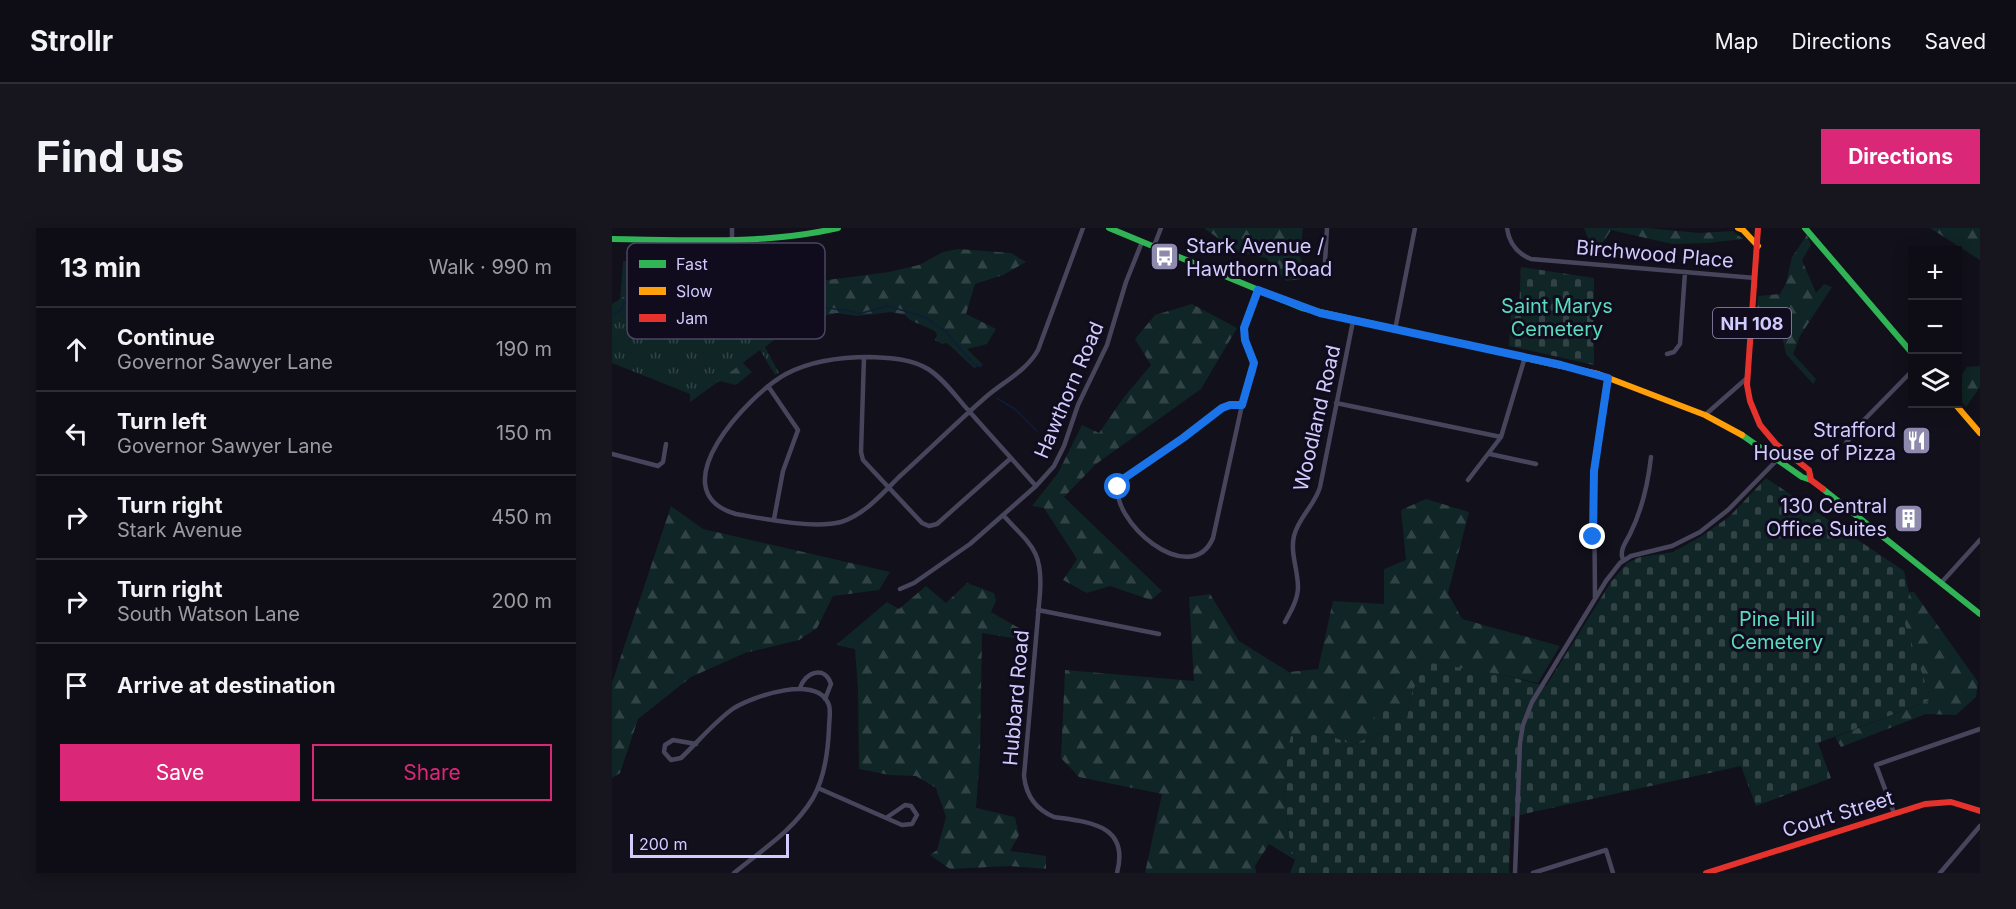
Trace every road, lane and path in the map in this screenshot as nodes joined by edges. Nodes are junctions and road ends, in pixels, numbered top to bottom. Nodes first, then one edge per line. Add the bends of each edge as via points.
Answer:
1 (732, 228) edge
2 (838, 228) edge
3 (1083, 228) edge
4 (1109, 228) edge
5 (1161, 228) edge
6 (1327, 228) edge
7 (1415, 228) edge
8 (1508, 228) edge
9 (1738, 228) edge
10 (1758, 228) edge
11 (1805, 228) edge
12 (612, 239) edge
13 (732, 241) junction
14 (1142, 242) junction
15 (1154, 246) junction
16 (1758, 246) junction
17 (1325, 262) dead end
18 (1685, 272) junction
19 (1755, 278) junction
20 (1258, 290) junction
21 (1353, 321) junction
22 (1395, 330) junction
23 (1908, 348) edge
24 (1667, 354) dead end
25 (864, 357) junction
26 (1525, 357) junction
27 (1908, 375) edge
28 (1608, 378) junction
29 (1747, 378) junction
30 (768, 386) junction
31 (1336, 403) junction
32 (1242, 405) junction
33 (1959, 408) edge
34 (970, 412) junction
35 (1705, 416) junction
36 (1980, 432) edge
37 (1502, 438) junction
38 (1846, 443) dead end
39 (666, 444) dead end
40 (1787, 452) junction
41 (612, 454) edge
42 (1490, 454) junction
43 (1011, 458) junction
44 (1651, 458) dead end
45 (1777, 460) junction
46 (1536, 464) dead end
47 (1468, 480) dead end
48 (1811, 480) junction
49 (1036, 486) junction
50 (888, 488) junction
51 (1003, 515) junction
52 (774, 519) junction
53 (1980, 540) edge
54 (1623, 560) junction
55 (1941, 583) junction
56 (900, 589) dead end
57 (1595, 601) junction
58 (1038, 610) junction
59 (1980, 614) edge
60 (1286, 622) dead end
61 (1160, 634) dead end
62 (800, 688) junction
63 (825, 699) junction
64 (1980, 729) edge
65 (696, 744) junction
66 (818, 788) junction
67 (1980, 811) edge
68 (1894, 813) junction
69 (886, 818) junction
70 (1980, 826) edge
71 (737, 872) edge
72 (1117, 873) edge
73 (1515, 873) edge
74 (1533, 873) edge
75 (1613, 873) edge
76 (1706, 873) edge
77 (1940, 873) edge

1 - 13 street
2 - 13 main road via 795,237
3 - 34 street via 1035,356
4 - 14 main road
5 - 15 street
6 - 17 street
7 - 22 street
8 - 18 street, Birchwood Place via 1510,240 1531,259
9 - 16 main road
10 - 16 main road, NH 108
11 - 23 main road
12 - 13 main road
14 - 15 main road
14 - 49 street, Hawthorn Road via 1102,358 1078,405 1061,452
15 - 20 main road
16 - 19 main road, NH 108
18 - 19 street, Birchwood Place
18 - 24 street via 1680,341 1674,352
19 - 29 main road, NH 108
20 - 21 main road via 1302,308
20 - 32 street via 1244,328 1254,363
21 - 22 main road
21 - 31 street, Woodland Road
22 - 26 main road
25 - 30 street via 809,364
25 - 34 street via 908,361 927,368
25 - 50 street via 861,456
26 - 28 main road
26 - 37 street
27 - 38 street
28 - 35 main road
28 - 57 street via 1594,471
29 - 35 street
29 - 40 main road, NH 108 via 1757,421 1776,445
30 - 52 street via 798,430 783,471
30 - 52 street via 745,406 721,438 710,460 705,485 709,497 724,509
31 - 37 street
31 - 60 street, Woodland Road via 1318,493 1293,537 1298,588
32 - 32 street via 1210,544 1194,556 1165,552 1139,530 1122,508 1119,483 1222,408
33 - 36 main road
34 - 43 street
34 - 50 street
35 - 45 main road via 1742,435
37 - 42 street
39 - 41 street via 663,462 658,466
40 - 45 main road
40 - 48 main road, NH 108 via 1809,470
42 - 46 street
42 - 47 street
43 - 49 street
43 - 50 street via 933,526 922,523
44 - 54 street via 1641,511 1622,551
45 - 48 main road
45 - 54 street via 1728,510 1700,532 1672,546
48 - 55 main road, NH 108
49 - 51 street, Hawthorn Road
50 - 52 street via 841,522 812,525
51 - 56 street, Hawthorn Road via 956,554
51 - 58 street, Hubbard Road via 1039,558
53 - 55 street
54 - 57 street
55 - 59 main road, NH 108
57 - 73 street via 1538,691 1523,725
58 - 61 street
58 - 72 street, Hubbard Road via 1025,788 1030,799 1054,818 1099,825 1110,833 1118,850
62 - 63 street
62 - 63 street via 810,674 822,673 831,684
62 - 65 street via 756,697 740,705
63 - 66 street via 830,710 828,747
64 - 68 street via 1876,765
65 - 65 street via 673,740 665,745 664,752 668,758 678,760
66 - 69 street
66 - 71 street via 783,835
67 - 68 main road, Court Street via 1944,801
68 - 76 main road, Court Street
69 - 69 street via 904,804 914,808 917,815 915,822 905,826
70 - 77 street
74 - 75 street via 1606,850

